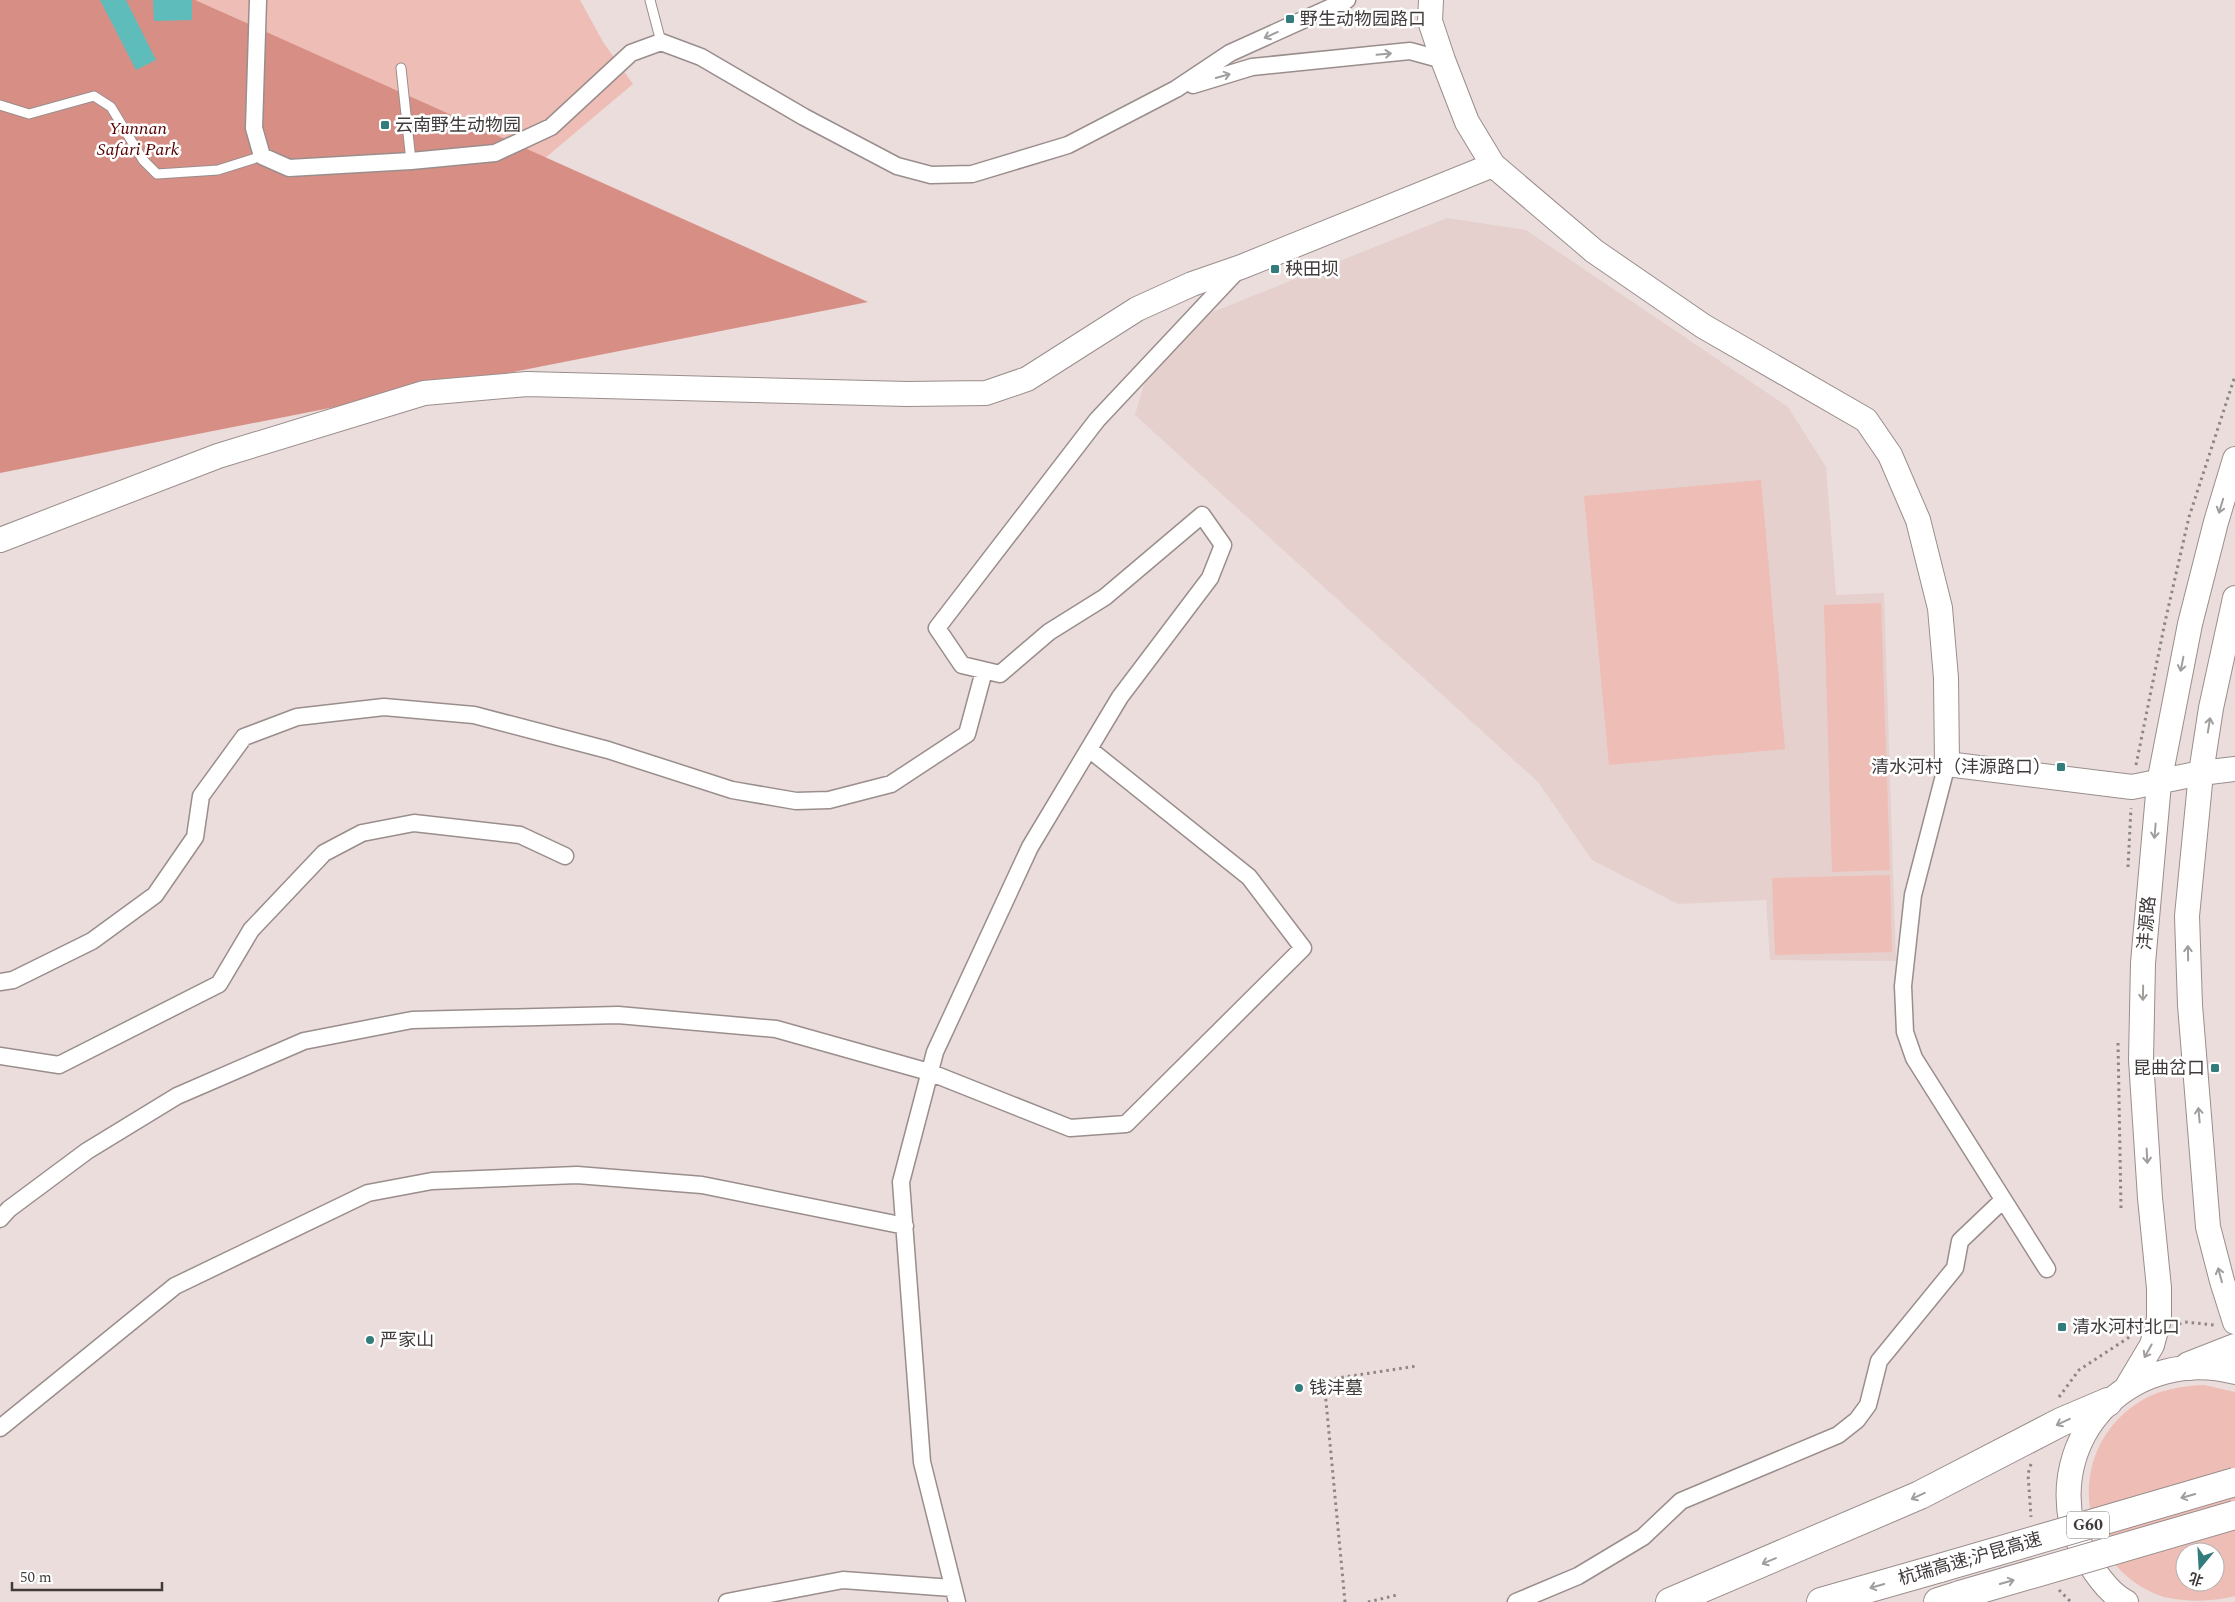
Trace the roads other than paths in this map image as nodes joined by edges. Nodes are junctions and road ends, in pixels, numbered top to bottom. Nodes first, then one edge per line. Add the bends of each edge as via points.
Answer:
1 (258, 0) edge
2 (650, 0) edge
3 (1348, 0) edge
4 (1431, 0) edge
5 (661, 42) junction
6 (1443, 60) junction
7 (401, 68) dead end
8 (1176, 89) junction
9 (0, 105) edge
10 (262, 156) junction
11 (410, 161) junction
12 (1493, 165) junction
13 (1241, 267) junction
14 (2235, 459) edge
15 (0, 540) edge
16 (2235, 598) edge
17 (984, 671) junction
18 (1088, 749) junction
19 (1947, 764) junction
20 (2235, 769) edge
21 (2201, 773) junction
22 (2159, 783) junction
23 (565, 856) dead end
24 (0, 982) edge
25 (0, 1056) edge
26 (930, 1072) junction
27 (2003, 1200) junction
28 (0, 1219) edge
29 (905, 1226) junction
30 (2047, 1269) dead end
31 (2235, 1322) edge
32 (2235, 1348) edge
33 (2189, 1366) junction
34 (2235, 1372) edge
35 (2117, 1394) junction
36 (0, 1428) edge
37 (2235, 1482) edge
38 (2235, 1515) edge
39 (954, 1595) edge
40 (1949, 1599) edge
41 (2124, 1601) edge
42 (727, 1602) edge
43 (1516, 1602) edge
44 (1670, 1602) edge
45 (1821, 1602) edge

1 - 10 street via 254,128
2 - 5 lane
3 -> 8 street via 1230,53
4 - 6 street via 1430,21
5 - 8 street via 701,57 897,166 931,175 972,174 1068,145
5 - 11 street via 631,53 551,128 494,153
8 -> 6 street via 1252,67 1410,51
6 - 12 street via 1467,122
7 - 11 lane
9 - 10 lane via 30,114 94,96 111,107 143,160 157,174 218,170
10 - 11 street via 289,168
12 - 13 street
12 - 19 street via 1594,251 1695,321 1866,420 1890,455 1918,520 1940,608 1946,678
13 - 15 street via 1192,284 1137,309 1027,379 986,393 907,394 527,384 424,393 218,456
13 - 17 street via 1097,420 937,628 962,666
14 -> 22 street, 沣源路 via 2190,624
21 -> 16 street via 2211,708
17 - 18 street via 1000,674 1049,632 1104,597 1202,515 1223,544 1210,578 1120,697
17 - 24 street via 967,734 891,784 829,800 796,801 732,790 608,750 474,715 384,707 297,717 244,737 201,796 195,837 155,895 92,941 13,980
18 - 26 street via 1030,847 935,1052
18 - 26 street via 1249,877 1303,948 1126,1124 1070,1128
19 - 22 street via 2132,787
19 - 27 street via 1913,895 1903,986 1906,1032 1914,1058
20 - 21 street
21 - 22 street
31 -> 21 street via 2208,1227 2190,1005 2188,916
22 -> 35 street, 沣源路 via 2143,963 2141,1060 2159,1319 2152,1345
23 - 25 street via 520,835 414,823 362,833 324,853 251,930 218,984 59,1065
26 - 28 street via 776,1029 618,1015 412,1020 304,1041 177,1096 87,1151
26 - 29 street via 901,1182
27 - 30 street
27 - 43 street via 1960,1241 1955,1268 1878,1361 1868,1406 1857,1420 1838,1435 1681,1501 1643,1537 1578,1576
29 - 36 street via 702,1185 577,1175 432,1181 368,1192 175,1286
29 - 39 street via 922,1462
32 - 33 highway
33 - 34 street
33 - 35 street via 2145,1377
35 - 41 street, 沣源路 via 2082,1438 2069,1482 2072,1527 2090,1568
35 -> 44 highway via 1920,1495
37 -> 45 highway, 杭瑞高速;沪昆高速 / G60, bridge
40 -> 38 highway, 杭瑞高速;沪昆高速 / G60, bridge
39 - 42 street via 843,1580

